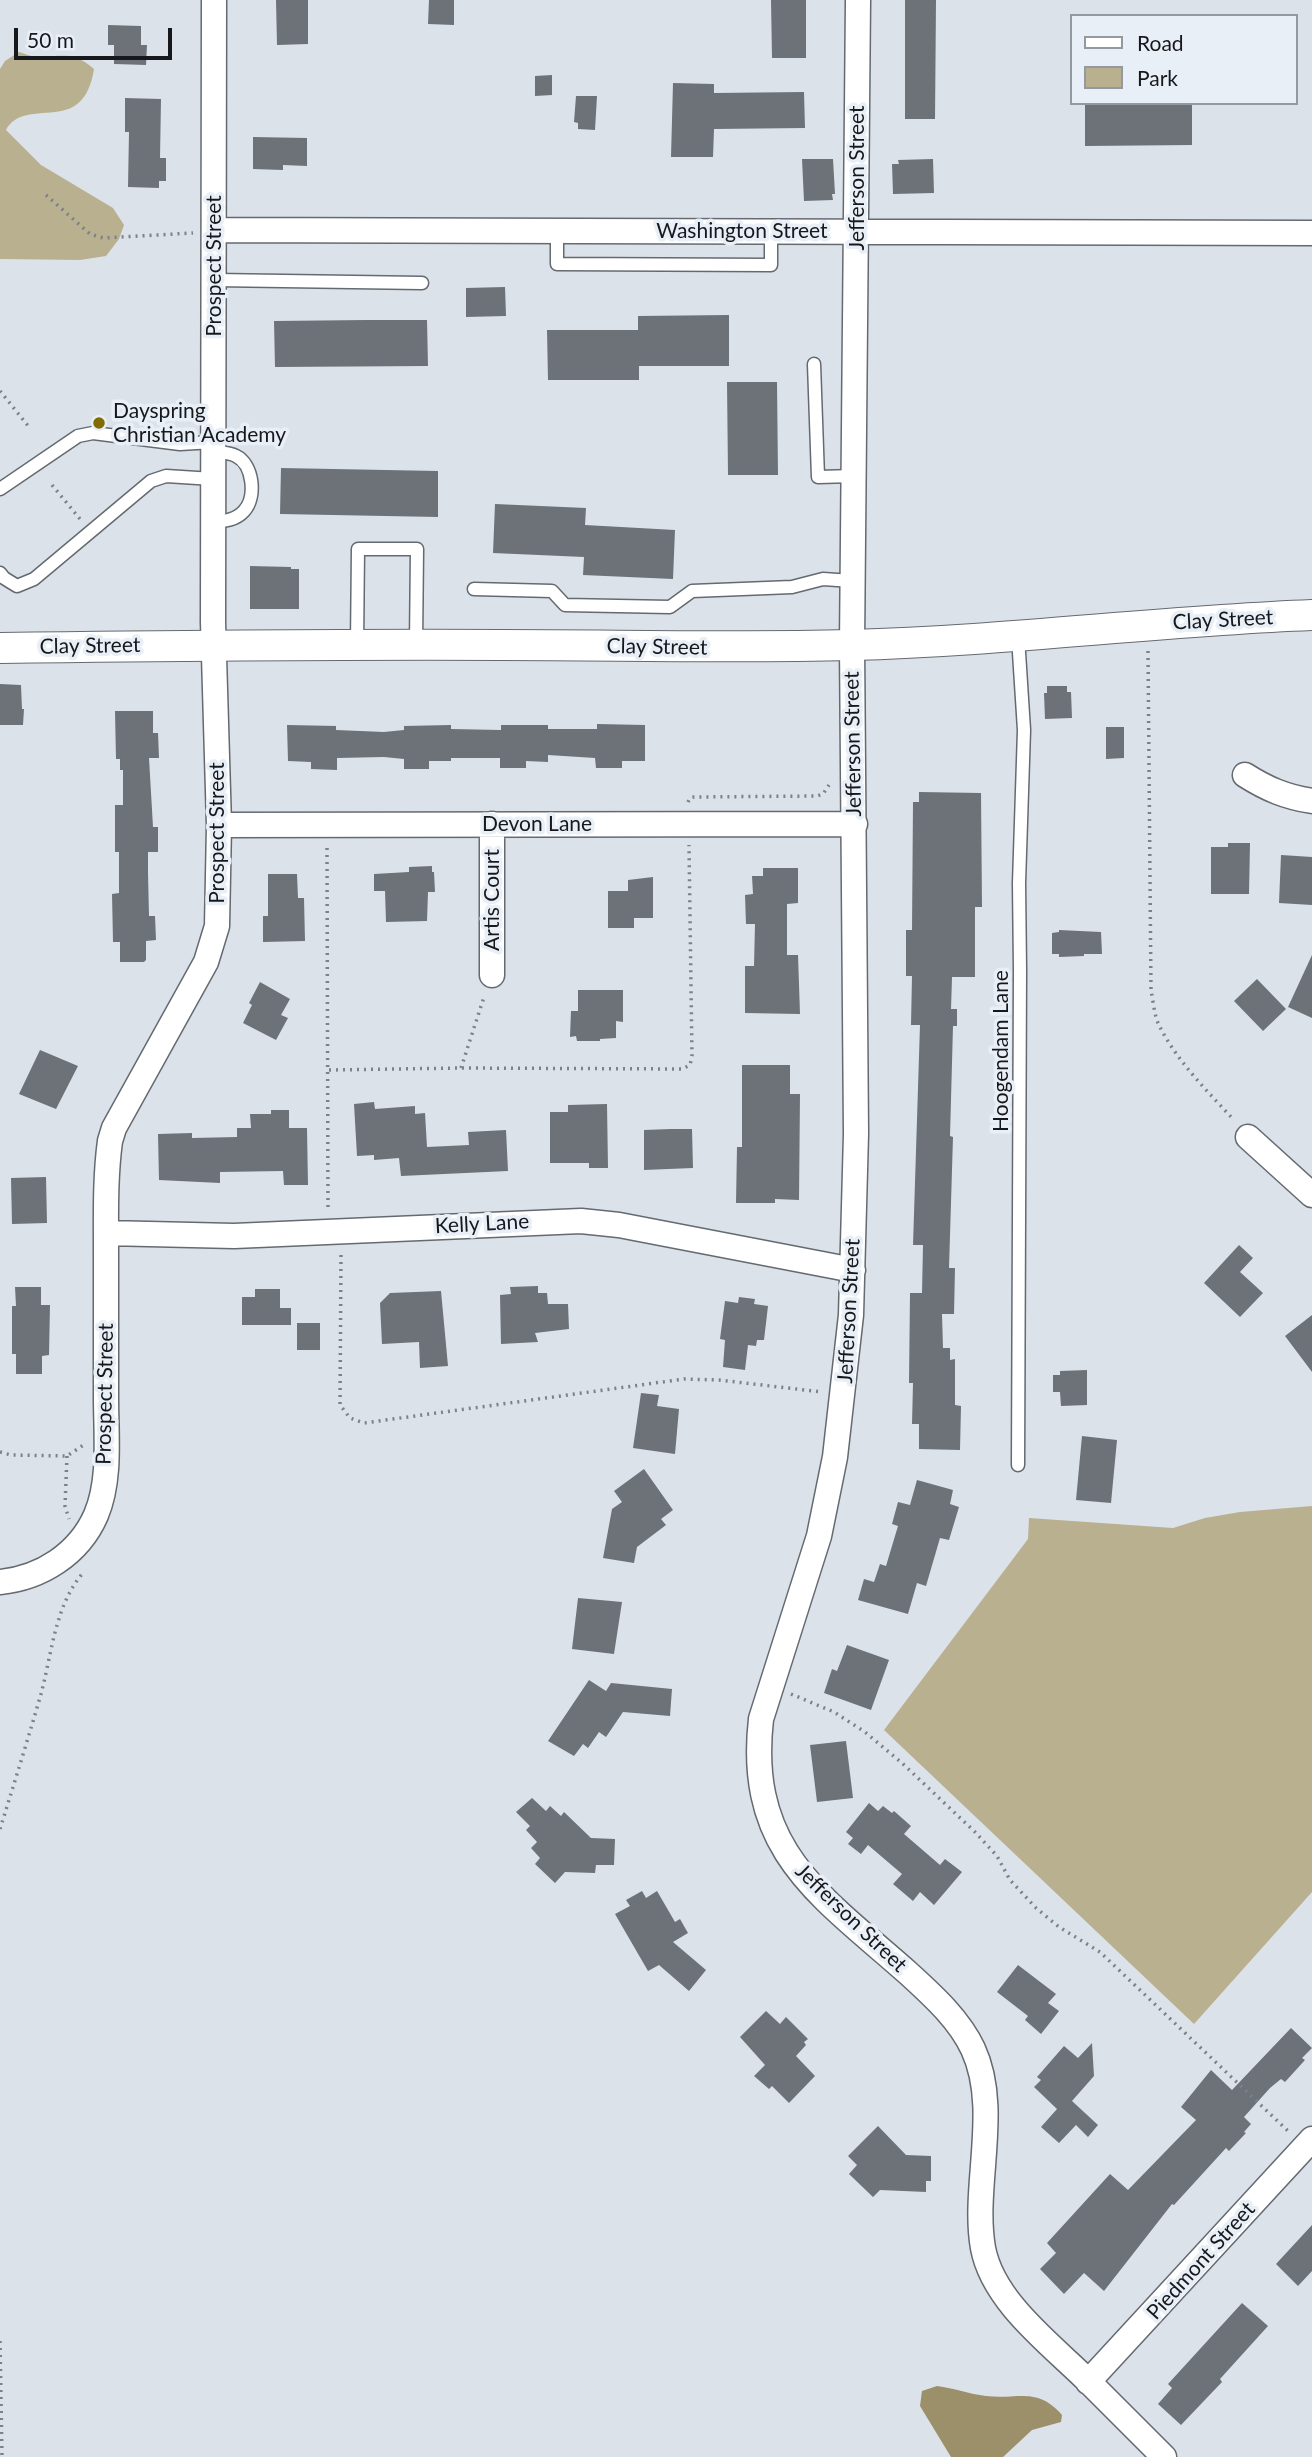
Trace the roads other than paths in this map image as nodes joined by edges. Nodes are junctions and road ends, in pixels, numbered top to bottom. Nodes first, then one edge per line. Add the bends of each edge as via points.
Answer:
1 (214, 0) edge
2 (858, 0) edge
3 (557, 231) junction
4 (771, 231) junction
5 (206, 232) junction
6 (857, 232) junction
7 (1312, 233) edge
8 (214, 280) junction
9 (422, 283) dead end
10 (814, 363) dead end
11 (214, 447) junction
12 (854, 476) junction
13 (213, 479) junction
14 (0, 489) edge
15 (213, 522) junction
16 (0, 573) edge
17 (852, 582) junction
18 (474, 589) dead end
19 (1312, 615) edge
20 (1018, 637) junction
21 (213, 645) junction
22 (357, 645) junction
23 (416, 645) junction
24 (852, 645) junction
25 (0, 648) edge
26 (1245, 775) dead end
27 (1312, 801) edge
28 (492, 824) junction
29 (855, 824) junction
30 (219, 825) junction
31 (492, 975) road end
32 (1248, 1137) road end
33 (1312, 1195) edge
34 (106, 1233) junction
35 (853, 1270) junction
36 (1018, 1465) dead end
37 (0, 1582) edge
38 (1309, 2143) edge
39 (1088, 2382) junction
40 (1164, 2457) edge

1 - 5 street, Prospect Street
2 - 6 street, Jefferson Street
3 - 4 street, Washington Street
3 - 4 lane via 557,264 771,265
3 - 5 street, Washington Street
4 - 6 street, Washington Street
5 - 8 street, Prospect Street
6 - 7 street, Washington Street
6 - 12 street, Jefferson Street
8 - 9 lane
8 - 11 street, Prospect Street
10 - 12 lane via 818,477
11 - 13 street, Prospect Street
11 - 14 lane via 93,433 78,436
11 - 15 lane via 244,461 251,475 246,509 230,520
12 - 17 street, Jefferson Street
13 - 15 street, Prospect Street
13 - 16 lane via 166,476 151,481 34,579 17,586
15 - 21 street, Prospect Street
17 - 18 lane via 823,579 792,587 692,591 670,607 565,605 552,591
17 - 24 street, Jefferson Street
19 - 20 street, Clay Street
20 - 24 street, Clay Street
20 - 36 lane, Hoogendam Lane via 1024,730 1018,883
21 - 22 street, Clay Street
21 - 25 street, Clay Street
21 - 30 street, Prospect Street
22 - 23 street, Clay Street
22 - 23 lane via 358,548 417,549
23 - 24 street, Clay Street
24 - 29 street, Jefferson Street
26 - 27 street via 1269,791
28 - 29 street, Devon Lane
28 - 30 street, Devon Lane
28 - 31 street, Artis Court
29 - 35 street, Jefferson Street
30 - 34 street, Prospect Street via 219,903 213,945 114,1128 107,1157
32 - 33 street
34 - 35 street, Kelly Lane via 234,1236 580,1221
34 - 37 street, Prospect Street via 106,1437 101,1500 86,1533 60,1560 23,1579
35 - 39 street, Jefferson Street via 835,1457 818,1535 761,1719 761,1787 770,1823 788,1858 812,1886 926,1989 956,2021 973,2049 985,2105 983,2247 992,2276 1005,2297
38 - 39 street, Piedmont Street
39 - 40 street, Jefferson Street

